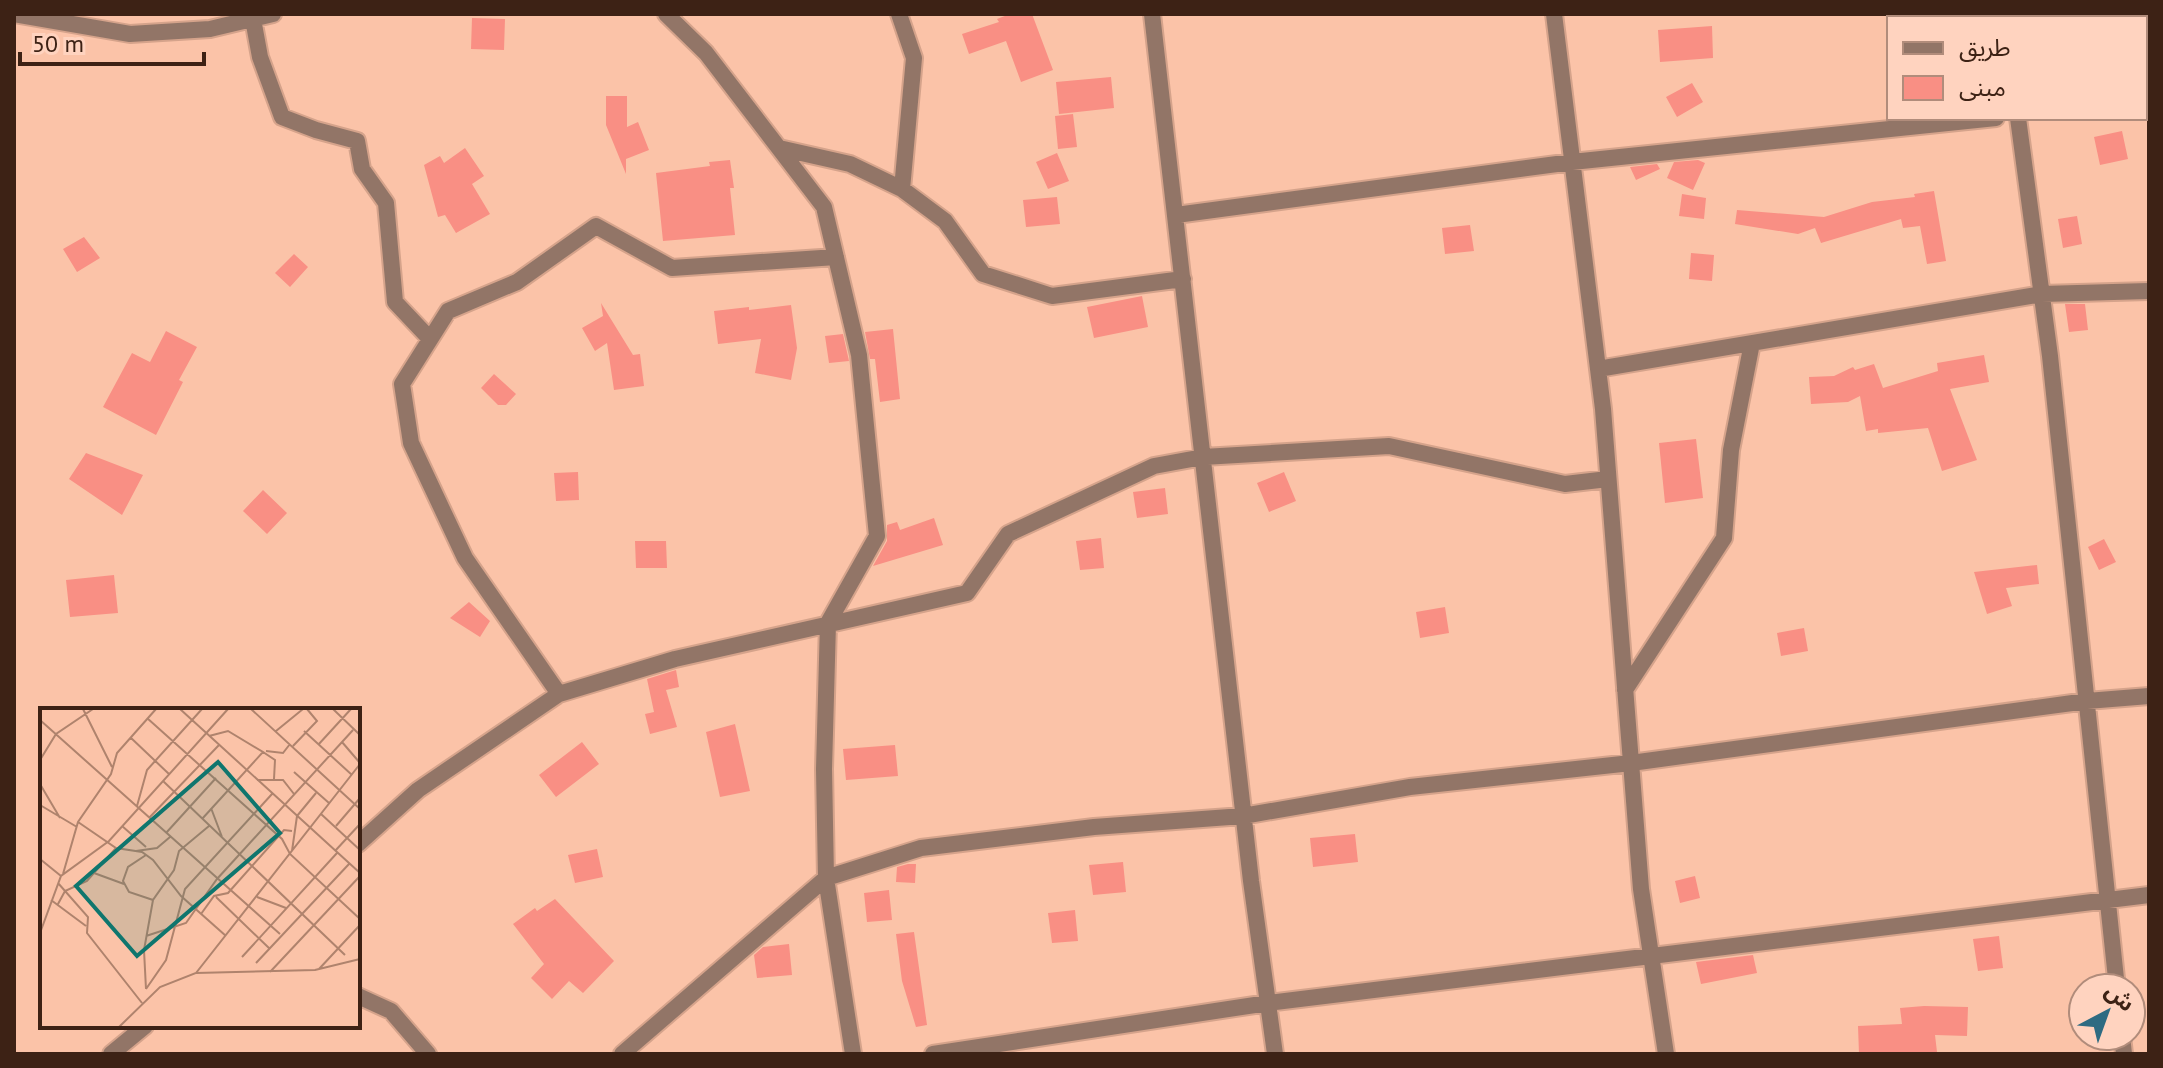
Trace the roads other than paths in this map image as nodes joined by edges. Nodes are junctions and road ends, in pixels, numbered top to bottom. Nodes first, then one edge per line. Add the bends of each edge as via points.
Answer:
1 (14, 14) edge
2 (273, 14) edge
3 (666, 14) edge
4 (899, 14) edge
5 (1152, 14) edge
6 (1554, 14) edge
7 (253, 19) junction
8 (682, 20) edge
9 (1977, 120) edge
10 (2018, 120) edge
11 (779, 148) junction
12 (1572, 162) junction
13 (902, 189) junction
14 (1176, 215) junction
15 (836, 257) junction
16 (1183, 279) junction
17 (2149, 291) edge
18 (2042, 294) junction
19 (430, 339) junction
20 (1752, 343) junction
21 (1598, 369) junction
22 (1203, 457) junction
23 (1608, 479) junction
24 (828, 623) junction
25 (1625, 690) junction
26 (559, 694) junction
27 (2149, 696) edge
28 (2087, 701) junction
29 (1631, 763) junction
30 (1243, 816) junction
31 (360, 842) edge
32 (826, 878) junction
33 (2149, 895) edge
34 (2108, 899) junction
35 (1651, 958) junction
36 (2115, 972) edge
37 (360, 997) edge
38 (1268, 1003) junction
39 (143, 1028) edge
40 (111, 1054) edge
41 (428, 1054) edge
42 (622, 1054) edge
43 (853, 1054) edge
44 (933, 1054) edge
45 (1275, 1054) edge
46 (1666, 1054) edge

1 - 7 street via 130,34 210,29
2 - 7 street
3 - 8 street
4 - 13 street via 914,58
5 - 14 street
6 - 12 street
7 - 19 street via 260,57 282,117 357,141 362,169 386,203 395,302
8 - 11 street
9 - 12 street
10 - 18 street
11 - 13 street via 850,164
11 - 15 street via 824,207
12 - 14 street
12 - 21 street
13 - 16 street via 945,221 983,274 1052,296
14 - 16 street
15 - 19 street via 672,268 596,226 517,282 448,311
15 - 24 street via 859,355 877,536
16 - 22 street
17 - 18 street
18 - 20 street
18 - 28 street
19 - 26 street via 402,384 411,443 465,558
20 - 21 street
20 - 25 street via 1731,450 1724,538
21 - 23 street
22 - 23 street via 1389,446 1565,484
22 - 24 street via 1154,466 1008,534 967,593
22 - 30 street
23 - 25 street
24 - 26 street via 675,659
24 - 32 street
25 - 29 street
26 - 31 street via 418,790
27 - 28 street
28 - 29 street
28 - 34 street
29 - 30 street via 1410,787
29 - 35 street
30 - 32 street via 921,848
30 - 38 street
32 - 42 street
32 - 43 street
33 - 34 street
34 - 35 street
34 - 36 street
35 - 38 street
35 - 46 street
37 - 41 street via 391,1011
38 - 44 street
38 - 45 street
39 - 40 street

